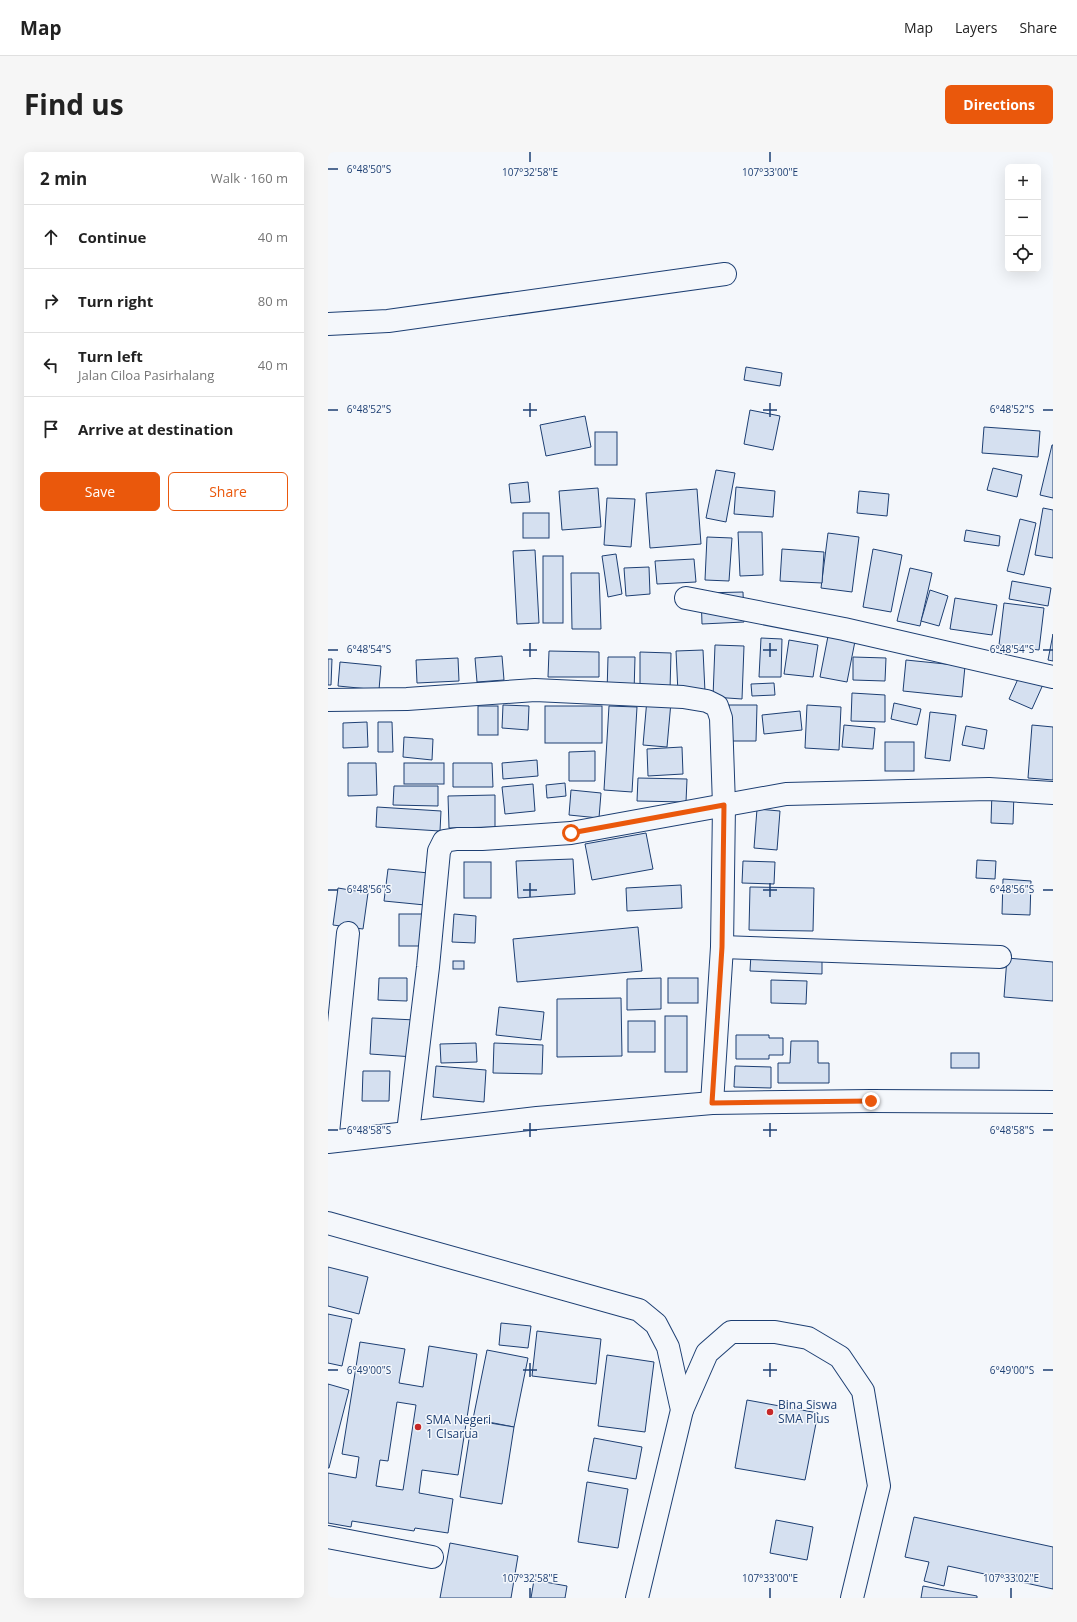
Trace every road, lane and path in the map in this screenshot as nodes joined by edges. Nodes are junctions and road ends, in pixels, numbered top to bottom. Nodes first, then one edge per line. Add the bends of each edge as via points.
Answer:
1 (725, 274) dead end
2 (328, 324) edge
3 (686, 598) dead end
4 (1053, 677) edge
5 (328, 700) edge
6 (1053, 793) edge
7 (724, 805) junction
8 (348, 933) dead end
9 (722, 947) junction
10 (1000, 957) dead end
11 (1053, 1102) edge
12 (712, 1103) junction
13 (408, 1132) junction
14 (328, 1133) edge
15 (328, 1142) edge
16 (328, 1223) edge
17 (682, 1410) junction
18 (328, 1537) edge
19 (432, 1557) dead end
20 (637, 1598) edge
21 (852, 1598) edge

1 - 2 street via 388,321
3 - 4 street via 844,629
5 - 7 street via 407,700 535,690 683,697 707,701 717,706 721,718
6 - 7 street via 989,789 786,794
7 - 9 street
7 - 13 street via 571,833 444,841 439,851
8 - 14 street
9 - 10 street
9 - 12 street
11 - 12 street
12 - 13 street
13 - 15 street
16 - 17 street via 639,1310 656,1324 668,1347
17 - 20 street
17 - 21 street via 707,1353 731,1332 775,1332 808,1338 840,1357 863,1391 879,1486
18 - 19 street

